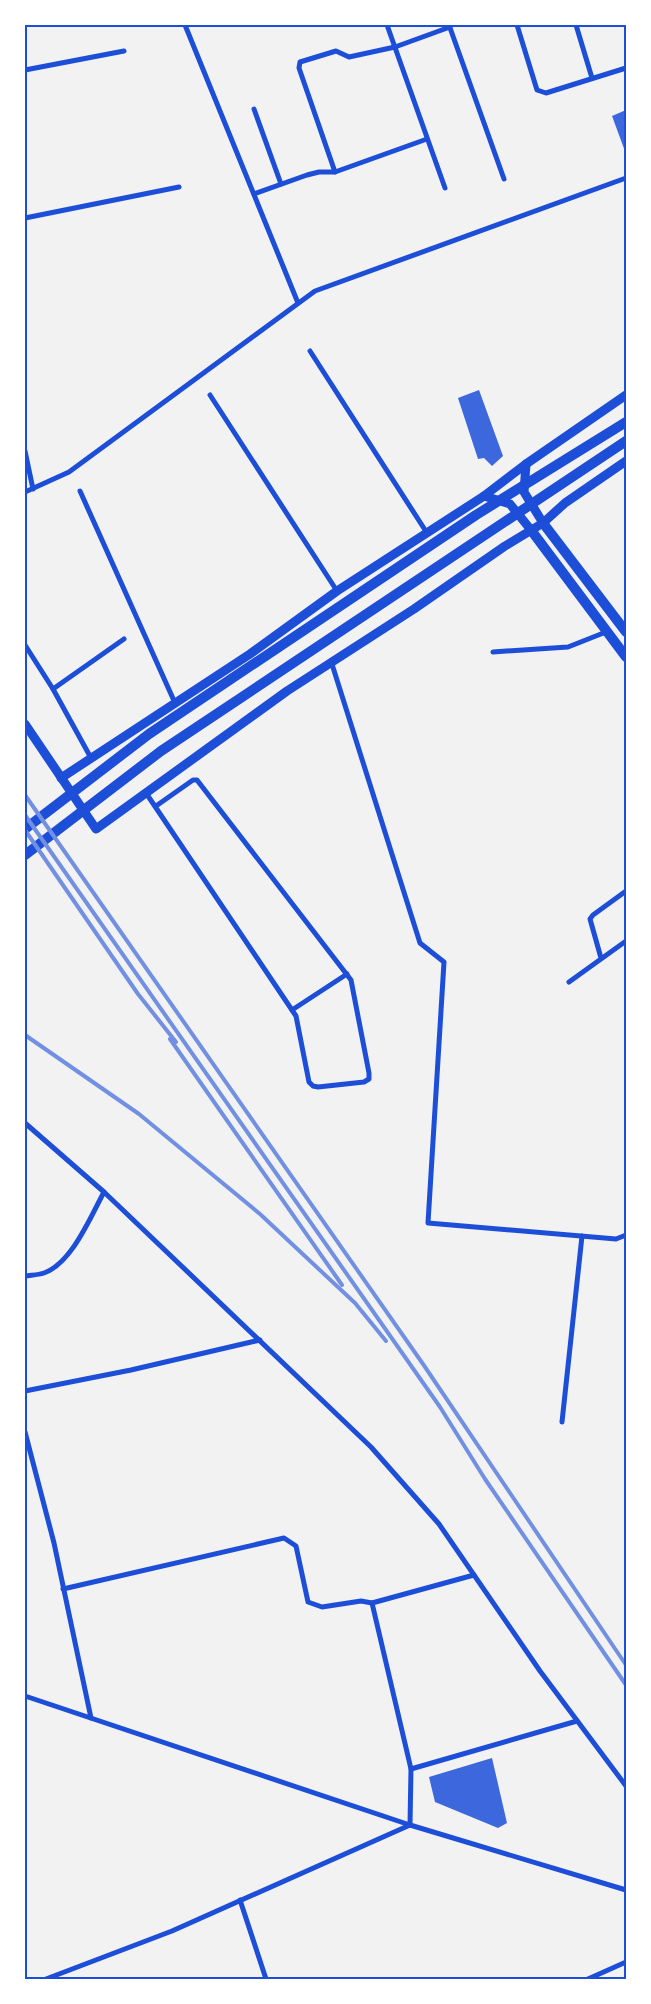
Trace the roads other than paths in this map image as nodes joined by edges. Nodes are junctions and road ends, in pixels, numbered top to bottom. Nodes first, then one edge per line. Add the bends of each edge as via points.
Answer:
1 (184, 25) edge
2 (388, 25) edge
3 (517, 25) edge
4 (576, 25) edge
5 (449, 26) edge
6 (395, 47) junction
7 (124, 51) dead end
8 (626, 68) edge
9 (25, 70) edge
10 (592, 78) junction
11 (254, 109) dead end
12 (427, 139) junction
13 (335, 172) junction
14 (626, 178) edge
15 (504, 179) dead end
16 (281, 184) junction
17 (179, 187) dead end
18 (445, 188) dead end
19 (254, 194) junction
20 (25, 218) edge
21 (298, 304) junction
22 (310, 351) dead end
23 (210, 395) dead end
24 (626, 395) edge
25 (626, 422) edge
26 (626, 441) edge
27 (25, 451) edge
28 (626, 460) edge
29 (526, 464) junction
30 (33, 489) junction
31 (25, 492) edge
32 (80, 492) dead end
33 (484, 496) junction
34 (543, 523) junction
35 (532, 530) junction
36 (427, 533) junction
37 (337, 592) junction
38 (606, 632) junction
39 (626, 632) edge
40 (124, 639) dead end
41 (25, 645) edge
42 (494, 652) dead end
43 (626, 657) edge
44 (331, 661) junction
45 (52, 689) junction
46 (175, 703) junction
47 (25, 724) edge
48 (91, 758) junction
49 (61, 778) junction
50 (146, 793) junction
51 (156, 806) junction
52 (25, 829) edge
53 (25, 856) edge
54 (626, 891) edge
55 (626, 941) edge
56 (601, 958) junction
57 (347, 974) junction
58 (569, 982) dead end
59 (292, 1010) junction
60 (25, 1123) edge
61 (104, 1192) junction
62 (626, 1235) edge
63 (582, 1236) junction
64 (25, 1276) edge
65 (260, 1340) junction
66 (25, 1391) edge
67 (562, 1422) dead end
68 (25, 1432) edge
69 (474, 1576) junction
70 (63, 1589) junction
71 (372, 1603) junction
72 (25, 1696) edge
73 (91, 1718) junction
74 (577, 1721) junction
75 (411, 1770) junction
76 (626, 1786) edge
77 (410, 1825) junction
78 (626, 1890) edge
79 (240, 1900) junction
80 (626, 1962) edge
81 (46, 1979) edge
82 (266, 1979) edge
83 (589, 1979) edge

1 - 19 street
2 - 6 street
3 - 10 street via 537,90 546,93
4 - 10 street
5 - 6 street
5 - 15 street
6 - 12 street
6 - 13 street via 349,57 336,51 300,62 299,68
7 - 9 street
8 - 10 street
11 - 16 street
12 - 13 street
12 - 18 street
13 - 16 street via 319,172
14 - 21 street via 315,291
16 - 19 street
17 - 20 street
19 - 21 street
21 - 30 street via 69,472
22 - 36 street
23 - 37 street
24 - 29 street
25 - 52 main road via 476,515 149,734
26 - 53 main road via 161,751
27 - 30 street
28 - 34 street via 565,502
29 - 33 street
29 - 34 street via 524,492
30 - 31 street
32 - 46 street
33 - 35 street via 510,504
33 - 36 street
34 - 35 street
34 - 39 main road
35 - 38 main road
35 - 44 street
36 - 37 street
37 - 46 street
38 - 42 street via 568,647
38 - 43 main road
40 - 45 street
41 - 45 street
44 - 50 street
44 - 63 street via 420,943 444,962 428,1223
45 - 48 street
46 - 48 street
47 - 49 street
48 - 49 street
49 - 50 street via 96,829
50 - 51 street
51 - 57 street via 197,780
51 - 59 street
54 - 56 street via 590,919
55 - 56 street
56 - 58 street
57 - 59 street
57 - 59 street via 351,980 369,1079 313,1086 309,1082 296,1016
60 - 61 street
61 - 64 street via 76,1244 60,1262 46,1272
61 - 65 street
62 - 63 street via 616,1239
63 - 67 street
65 - 66 street
65 - 69 street via 371,1447 439,1524
68 - 70 street
69 - 71 street
69 - 74 street
70 - 71 street via 284,1538 296,1546 308,1602 322,1607 361,1601
70 - 73 street
71 - 75 street
72 - 73 street
73 - 77 street
74 - 75 street
74 - 76 street
75 - 77 street
77 - 78 street
77 - 79 street
79 - 81 street via 172,1931
79 - 82 street
80 - 83 street

